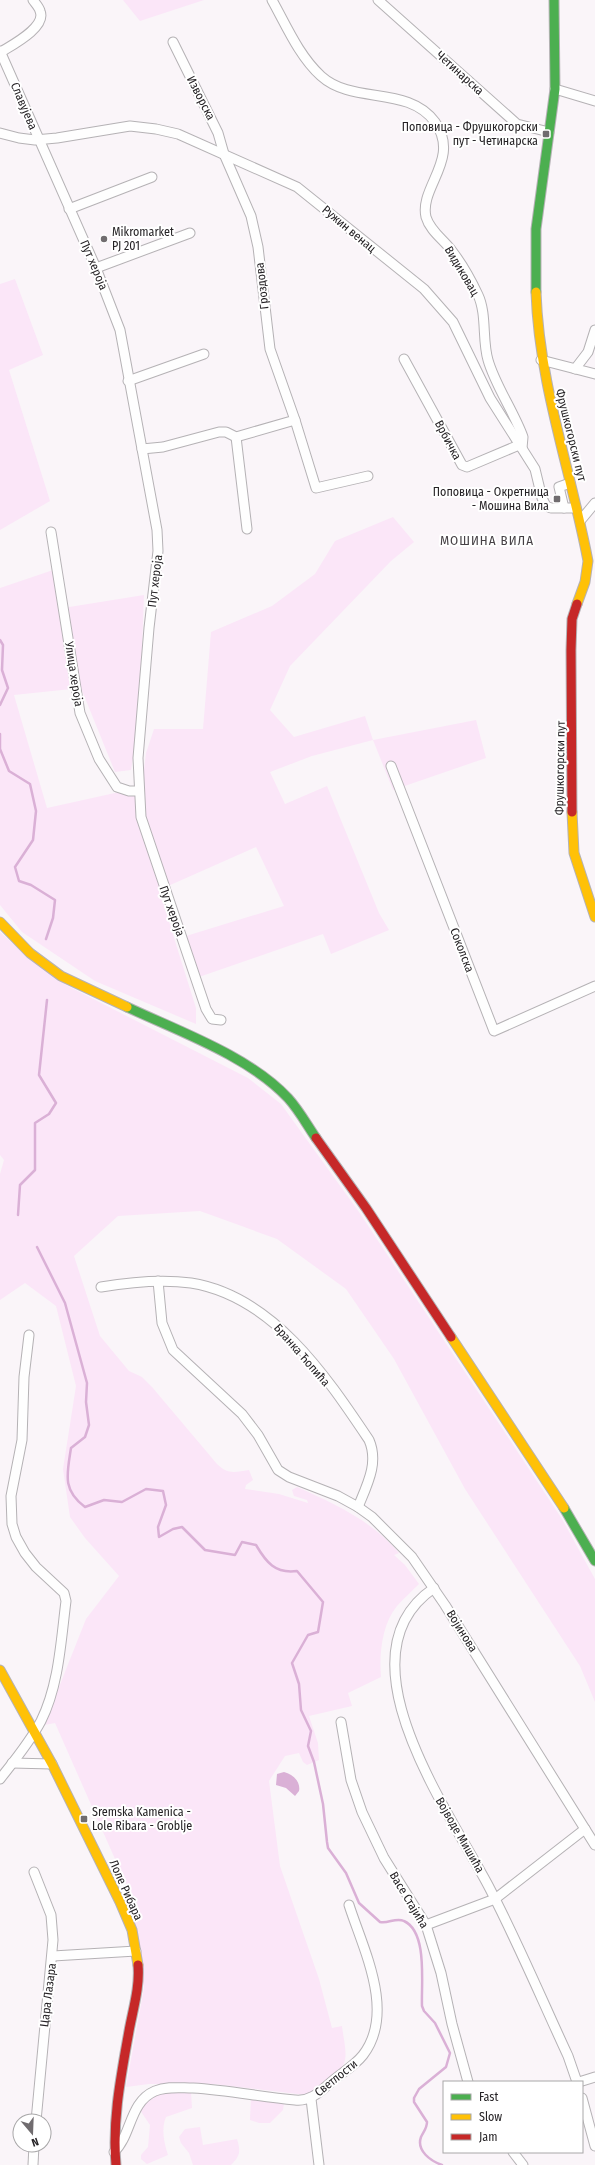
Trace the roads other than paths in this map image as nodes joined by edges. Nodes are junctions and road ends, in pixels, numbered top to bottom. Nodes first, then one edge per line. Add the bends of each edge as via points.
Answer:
1 (33, 0) edge
2 (272, 0) edge
3 (378, 0) edge
4 (554, 0) edge
5 (173, 42) dead end
6 (0, 52) edge
7 (555, 89) junction
8 (595, 101) edge
9 (0, 132) edge
10 (549, 132) junction
11 (38, 140) junction
12 (224, 154) junction
13 (152, 177) dead end
14 (69, 209) junction
15 (190, 233) dead end
16 (96, 268) junction
17 (595, 330) edge
18 (204, 354) dead end
19 (404, 359) dead end
20 (541, 360) junction
21 (575, 369) junction
22 (595, 374) edge
23 (128, 381) junction
24 (295, 420) junction
25 (236, 437) junction
26 (521, 446) junction
27 (142, 449) junction
28 (368, 476) dead end
29 (570, 483) junction
30 (595, 503) edge
31 (564, 508) junction
32 (576, 508) junction
33 (580, 520) junction
34 (247, 529) dead end
35 (51, 532) dead end
36 (391, 766) dead end
37 (139, 791) junction
38 (595, 917) edge
39 (0, 923) edge
40 (595, 986) edge
41 (221, 1020) dead end
42 (158, 1281) junction
43 (101, 1287) dead end
44 (29, 1334) dead end
45 (358, 1507) junction
46 (595, 1561) edge
47 (434, 1588) junction
48 (0, 1670) edge
49 (341, 1722) dead end
50 (34, 1731) junction
51 (52, 1764) junction
52 (7, 1766) edge
53 (0, 1779) edge
54 (585, 1829) junction
55 (595, 1845) edge
56 (34, 1872) dead end
57 (495, 1899) junction
58 (349, 1905) dead end
59 (426, 1925) junction
60 (136, 1951) junction
61 (53, 1956) junction
62 (595, 2077) edge
63 (468, 2081) edge
64 (578, 2081) edge
65 (581, 2081) edge
66 (311, 2099) junction
67 (583, 2102) edge
68 (37, 2113) edge
69 (595, 2146) edge
70 (114, 2152) junction
71 (34, 2153) edge
72 (514, 2153) edge
73 (33, 2165) edge
74 (116, 2165) edge
75 (319, 2165) edge
76 (524, 2165) edge

1 - 6 street via 41,11 38,26
2 - 26 street, Видиковац via 305,59 321,76 338,87 358,94 405,101 419,107 437,126 444,152 426,204 426,217 452,250 480,299 487,358 523,437
3 - 10 street, Четинарска via 517,124
4 - 7 street, Фрушкогорски пут
5 - 12 street, Изворска via 218,133
6 - 11 street, Славујева
7 - 8 street
7 - 10 street, Фрушкогорски пут
9 - 11 street, Ружин венац
10 - 20 street, Фрушкогорски пут via 536,229 535,256 537,327
11 - 12 street, Ружин венац via 130,126 178,134
11 - 14 street, Пут хероја
12 - 24 street, Гроздова via 251,216 258,247 270,349
12 - 26 street, Ружин венац via 297,187 424,289 453,322 490,398
13 - 14 street
14 - 16 street, Пут хероја
15 - 16 street
16 - 23 street, Пут хероја via 120,330
17 - 21 street via 588,352
18 - 23 street
19 - 26 street, Врбичка via 462,465 467,467
20 - 21 street
20 - 29 street, Фрушкогорски пут
21 - 22 street
23 - 27 street, Пут хероја
24 - 25 street
24 - 28 street, Гроздова via 316,488
25 - 27 street via 226,432 218,432 163,447
25 - 34 street
26 - 31 street, Ружин венац via 535,469 546,506
27 - 37 street, Пут хероја via 157,530 158,551 138,758
29 - 31 street via 559,487
29 - 32 street, Фрушкогорски пут
30 - 33 street
31 - 32 street, Ружин венац
32 - 33 street, Фрушкогорски пут
33 - 38 street, Фрушкогорски пут via 588,561 585,582 572,619 572,831 577,866
35 - 37 street, Улица хероја via 80,713 99,759 118,787 128,791
36 - 40 street, Соколска via 494,1031
37 - 41 street, Пут хероја via 141,817 206,1010 212,1019
39 - 46 street via 30,953 61,976 227,1054 257,1071 288,1098 366,1208 569,1516
42 - 43 street, Бранка Ћопића
42 - 45 street, Војинова via 162,1323 173,1350 242,1414 258,1435 278,1470
42 - 45 street, Бранка Ћопића via 215,1289 240,1299 274,1322 291,1339 365,1434 372,1447 374,1462
44 - 50 street via 23,1390 22,1440 11,1496 11,1519 16,1537 25,1553 64,1593 66,1600 53,1685 46,1708
45 - 47 street, Војинова via 372,1517 412,1557
47 - 54 street, Војинова
47 - 57 street, Војводе Мишића via 415,1603 398,1635 395,1658 401,1710 426,1775
48 - 50 street, Лоле Рибара
49 - 59 street, Васе Стајића via 351,1780 362,1812 384,1858
50 - 51 street, Лоле Рибара
50 - 52 street
51 - 52 street
51 - 60 street, Лоле Рибара via 125,1912
52 - 53 street
54 - 55 street, Војинова
54 - 57 street
56 - 61 street, Цара Лазара via 51,1915
57 - 59 street
57 - 64 street, Војводе Мишића
58 - 66 street, Светлости via 377,1991 374,2032 363,2055
59 - 63 street, Васе Стајића via 441,1973
60 - 61 street
60 - 70 street, Лоле Рибара via 137,1993 118,2094
61 - 68 street, Цара Лазара
62 - 65 street
66 - 70 street, Светлости via 296,2100 213,2089 161,2089 149,2094 136,2108 123,2144
66 - 75 street
67 - 69 street
70 - 74 street, Лоле Рибара
71 - 73 street
72 - 76 street

